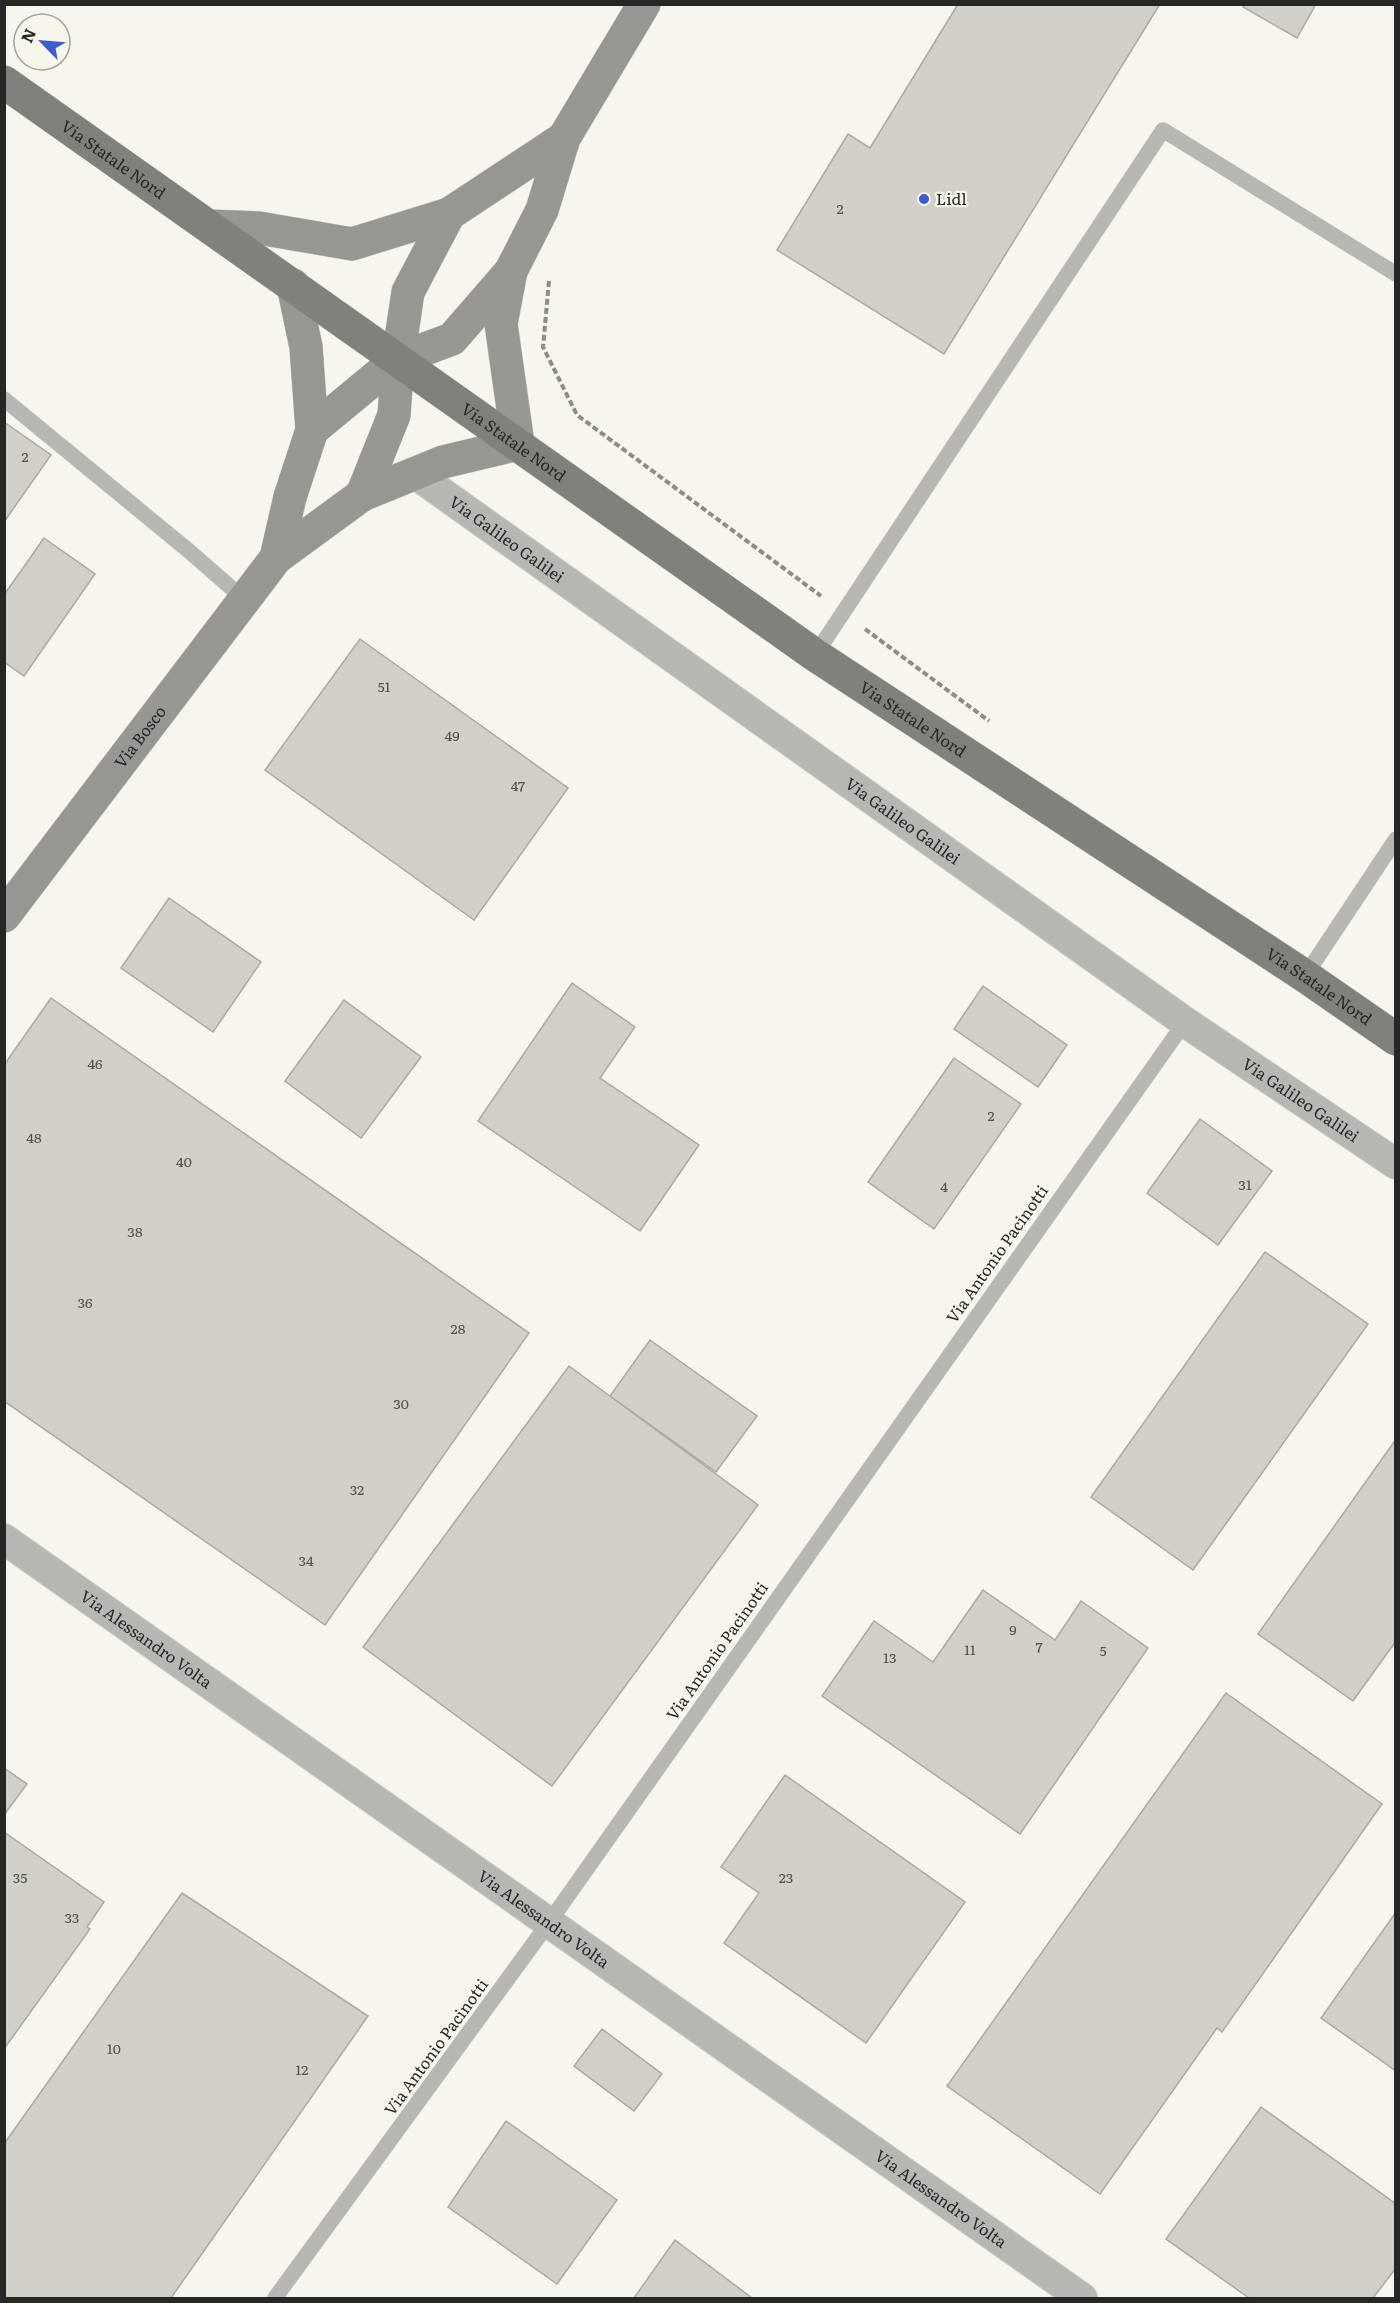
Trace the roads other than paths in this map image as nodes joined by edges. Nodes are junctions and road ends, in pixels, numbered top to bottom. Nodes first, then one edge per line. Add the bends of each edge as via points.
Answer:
1 (644, 4) edge
2 (4, 82) edge
3 (564, 138) junction
4 (449, 214) junction
5 (209, 226) junction
6 (510, 271) junction
7 (1395, 274) edge
8 (293, 285) junction
9 (398, 359) junction
10 (4, 399) edge
11 (312, 430) junction
12 (518, 444) junction
13 (414, 473) junction
14 (362, 495) junction
15 (276, 558) junction
16 (244, 599) junction
17 (816, 655) junction
18 (1395, 840) edge
19 (5, 915) edge
20 (1305, 976) junction
21 (1185, 1022) junction
22 (1395, 1039) edge
23 (1395, 1164) edge
24 (4, 1539) edge
25 (550, 1921) junction
26 (275, 2298) edge
27 (1082, 2298) edge

1 - 3 street
2 - 5 main road, Via Statale Nord
3 - 4 street
3 - 6 street via 542,210
4 - 5 street via 352,244 259,228
4 - 9 street via 408,292
5 - 8 main road, Via Statale Nord
6 - 9 street via 452,339
6 - 12 street via 501,324
7 - 17 lane via 1163,130
8 - 9 main road, Via Statale Nord
8 - 11 street, Via Bosco via 306,347
9 - 11 street
9 - 12 main road, Via Statale Nord
9 - 14 street via 394,415
10 - 16 lane
11 - 15 street, Via Bosco via 290,497
12 - 13 street, Via Bosco
12 - 17 main road, Via Statale Nord
13 - 14 street, Via Bosco
13 - 21 street, Via Galileo Galilei
14 - 15 street, Via Bosco
15 - 16 street, Via Bosco
16 - 19 street, Via Bosco
17 - 20 main road, Via Statale Nord
18 - 20 lane
20 - 22 main road, Via Statale Nord
21 - 23 street, Via Galileo Galilei
21 - 25 lane, Via Antonio Pacinotti
24 - 25 street, Via Alessandro Volta
25 - 26 lane, Via Antonio Pacinotti
25 - 27 street, Via Alessandro Volta

